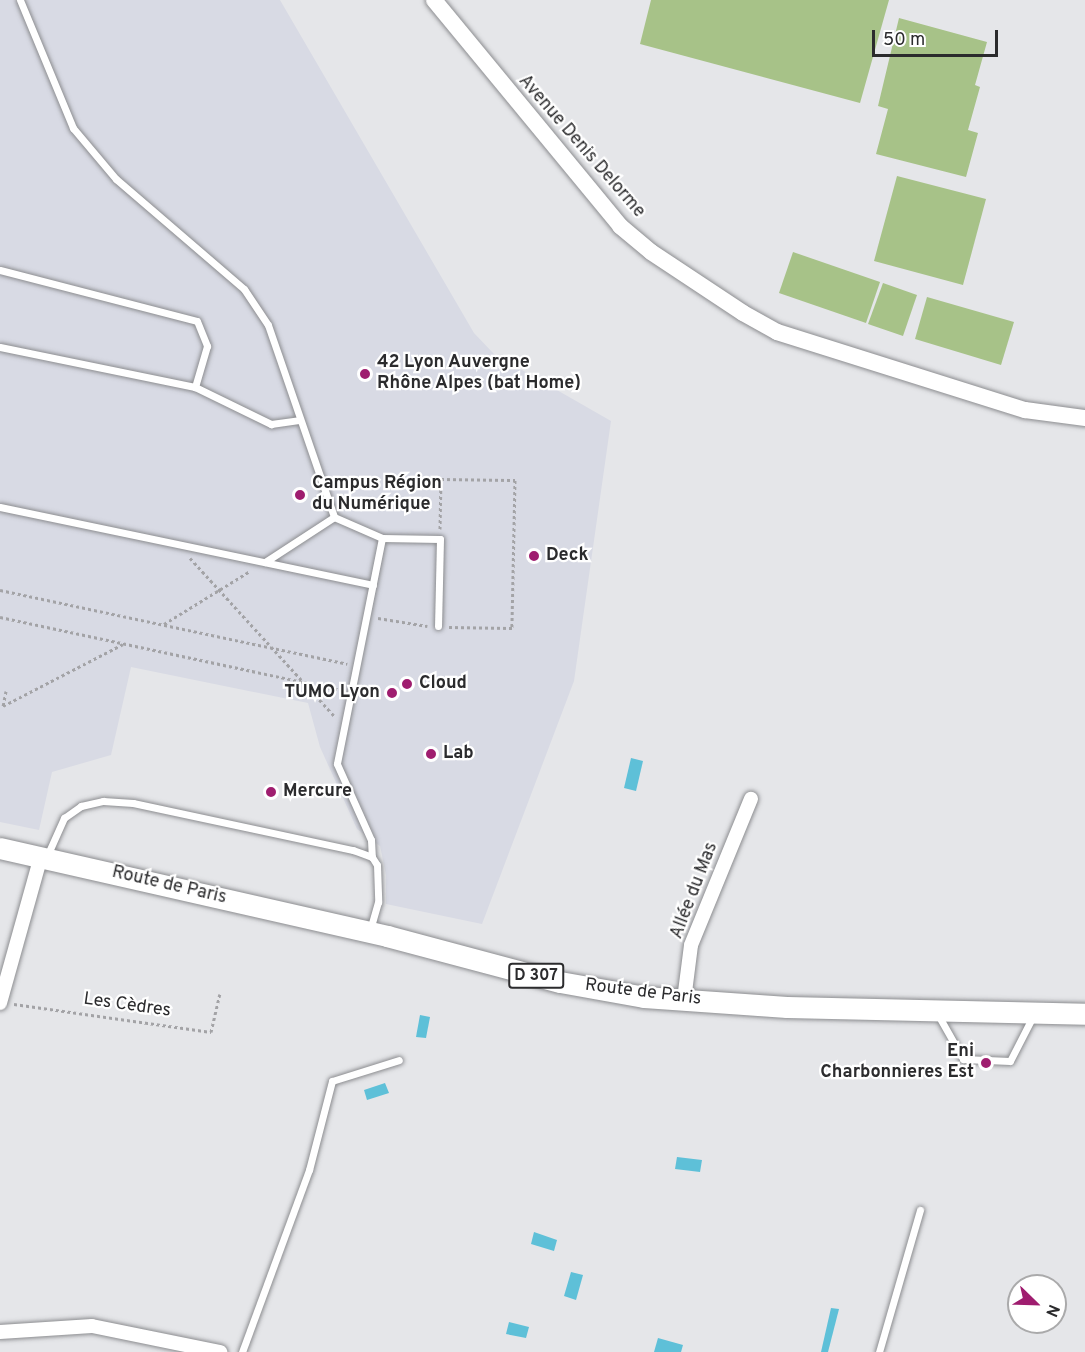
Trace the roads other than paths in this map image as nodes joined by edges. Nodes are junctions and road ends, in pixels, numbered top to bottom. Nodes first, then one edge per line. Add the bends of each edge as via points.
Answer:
1 (20, 0) edge
2 (434, 0) edge
3 (0, 270) edge
4 (0, 347) edge
5 (195, 387) junction
6 (1085, 406) edge
7 (1046, 414) junction
8 (1085, 418) edge
9 (299, 420) junction
10 (0, 507) edge
11 (334, 517) junction
12 (382, 538) junction
13 (265, 562) junction
14 (373, 585) junction
15 (438, 627) road end
16 (751, 799) dead end
17 (0, 848) edge
18 (44, 857) junction
19 (372, 857) junction
20 (370, 932) junction
21 (684, 1000) junction
22 (0, 1002) edge
23 (937, 1012) junction
24 (1034, 1013) junction
25 (1085, 1014) edge
26 (399, 1060) dead end
27 (920, 1210) dead end
28 (0, 1332) edge
29 (220, 1352) edge
30 (242, 1352) edge
31 (879, 1352) edge

1 - 9 lane via 73,128 116,179 244,289 268,325
2 - 7 street, Avenue Denis Delorme via 620,226 651,252 722,295 762,310 803,338
3 - 5 lane via 197,321 207,346
4 - 5 lane
5 - 9 lane via 272,424
6 - 7 street, Avenue Denis Delorme
7 - 8 street, Avenue Denis Delorme
9 - 11 lane
10 - 13 lane
11 - 12 lane
11 - 13 lane
12 - 14 lane
12 - 15 lane via 440,539
13 - 14 lane
14 - 19 lane via 337,764 371,840
16 - 21 street, Allée du Mas via 691,945
17 - 18 main road, Route de Paris / D 307
18 - 19 lane via 64,818 81,806 103,801 133,803
18 - 20 main road, Route de Paris / D 307
18 - 22 street
19 - 20 lane via 380,879
20 - 21 main road, Route de Paris / D 307 via 560,982
21 - 23 main road, Route de Paris / D 307
23 - 24 main road, Route de Paris / D 307
23 - 24 lane via 963,1059 1010,1061
24 - 25 main road, Route de Paris / D 307
26 - 30 lane via 332,1081 309,1170
27 - 31 lane
28 - 29 street via 92,1326

